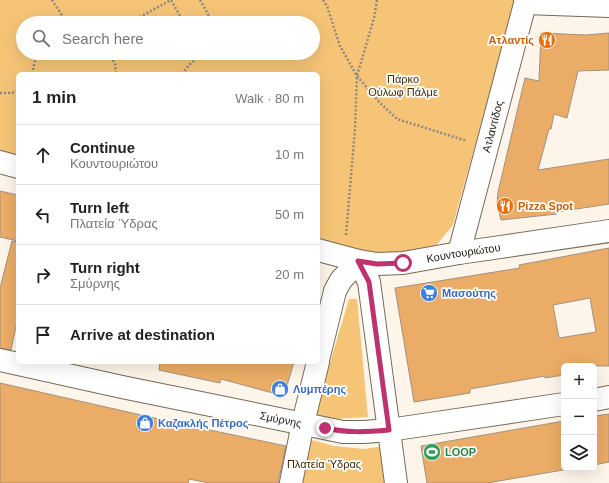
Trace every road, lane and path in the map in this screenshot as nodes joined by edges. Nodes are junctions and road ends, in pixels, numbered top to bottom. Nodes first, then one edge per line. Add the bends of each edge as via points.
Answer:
1 (52, 0) edge
2 (200, 0) edge
3 (323, 0) edge
4 (377, 0) edge
5 (526, 2) edge
6 (609, 6) edge
7 (62, 16) edge
8 (142, 16) edge
9 (180, 16) edge
10 (209, 16) edge
11 (35, 60) edge
12 (113, 60) edge
13 (195, 60) edge
14 (33, 72) edge
15 (116, 72) edge
16 (184, 72) edge
17 (357, 76) junction
18 (0, 92) edge
19 (16, 92) edge
20 (487, 148) junction
21 (0, 162) edge
22 (16, 166) edge
23 (609, 231) edge
24 (320, 251) edge
25 (459, 253) junction
26 (352, 259) junction
27 (320, 353) edge
28 (0, 360) edge
29 (16, 364) edge
30 (18, 364) edge
31 (317, 364) edge
32 (609, 398) edge
33 (597, 400) edge
34 (561, 404) edge
35 (302, 423) junction
36 (389, 430) junction
37 (290, 483) edge
38 (396, 483) edge

1 - 7 path
2 - 10 path
3 - 17 path via 340,46
4 - 17 path
5 - 6 main road
5 - 20 main road, Ατλαντίδος
8 - 9 path via 171,0
11 - 14 path
12 - 15 path
13 - 16 path
17 - 20 path via 397,119
17 - 26 path
18 - 19 path
20 - 25 main road, Ατλαντίδος
21 - 22 main road
23 - 25 main road, Κουντουριώτου
24 - 26 main road, Κουντουριώτου
25 - 26 main road, Κουντουριώτου via 403,263 377,264
26 - 27 main road via 335,291
26 - 36 main road via 369,282
28 - 29 main road, Σμύρνης
30 - 35 main road, Σμύρνης
31 - 35 main road
32 - 33 main road
34 - 36 main road, Σμύρνης
35 - 36 main road, Σμύρνης via 343,432
35 - 37 main road
36 - 38 main road

